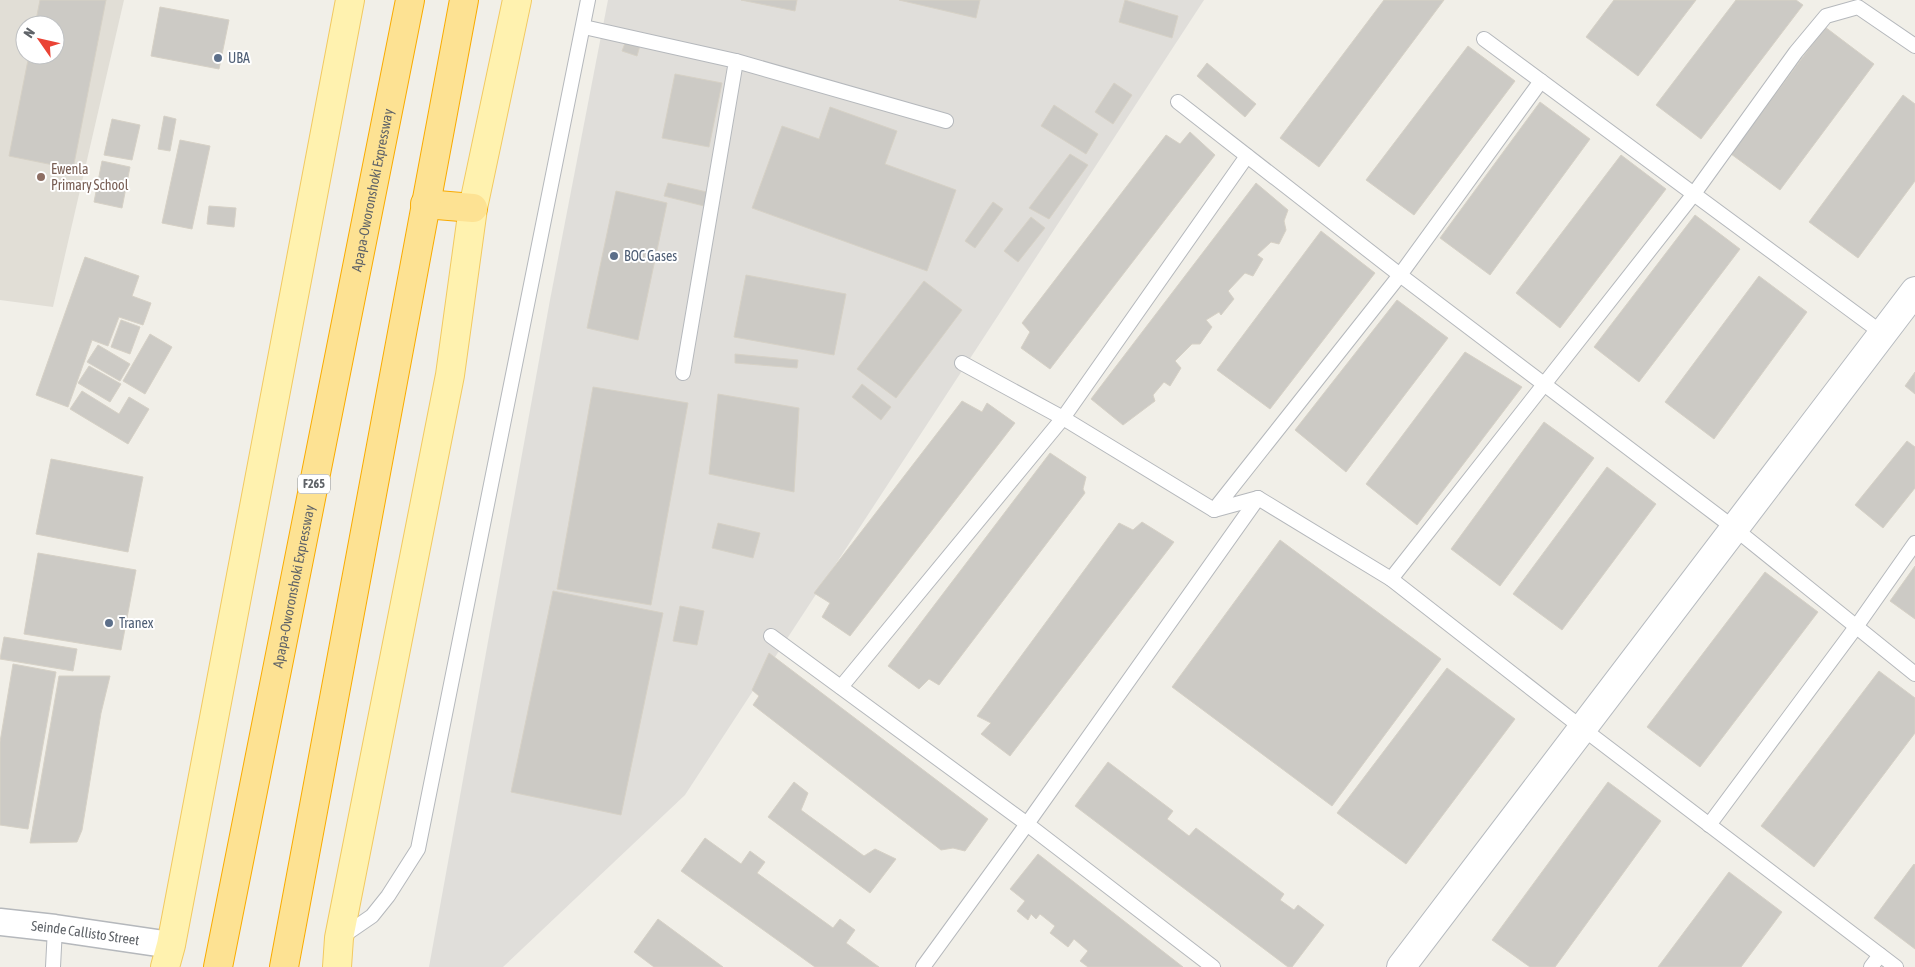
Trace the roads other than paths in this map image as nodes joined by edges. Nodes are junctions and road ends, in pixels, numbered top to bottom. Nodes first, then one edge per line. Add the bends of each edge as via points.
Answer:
1 (350, 0) edge
2 (410, 0) edge
3 (464, 0) edge
4 (517, 0) edge
5 (588, 0) edge
6 (584, 27) junction
7 (1484, 39) dead end
8 (1915, 46) edge
9 (736, 60) junction
10 (1541, 81) junction
11 (1178, 102) dead end
12 (946, 121) dead end
13 (1247, 156) junction
14 (1693, 195) junction
15 (425, 204) junction
16 (473, 208) junction
17 (1400, 275) junction
18 (1915, 291) edge
19 (1882, 333) junction
20 (962, 363) dead end
21 (683, 373) dead end
22 (1545, 385) junction
23 (1063, 418) junction
24 (1258, 498) junction
25 (1214, 510) junction
26 (1734, 528) junction
27 (1915, 543) edge
28 (1391, 579) junction
29 (1856, 627) junction
30 (771, 636) dead end
31 (1915, 674) edge
32 (841, 687) junction
33 (1582, 728) junction
34 (1027, 824) junction
35 (1710, 825) junction
36 (0, 922) edge
37 (55, 928) junction
38 (340, 938) junction
39 (1880, 955) junction
40 (168, 956) edge
41 (53, 967) edge
42 (218, 967) edge
43 (284, 967) edge
44 (337, 967) edge
45 (923, 967) edge
46 (1213, 967) edge
47 (1402, 967) edge
48 (1870, 967) edge
49 (1896, 967) edge

1 - 40 main road
2 - 42 highway, Apapa-Oworonshoki Expressway / F265
3 - 15 highway
4 - 16 main road
5 - 6 lane
6 - 9 lane
6 - 38 lane via 418,849 372,916
7 - 10 lane
8 - 14 lane via 1858,7 1826,16 1796,52
9 - 12 lane
9 - 21 lane
10 - 14 lane
10 - 17 lane
11 - 13 lane
13 - 17 lane
13 - 23 lane
14 - 19 lane
14 - 22 lane
15 - 16 highway
15 - 43 highway
16 - 38 main road via 450,375
17 - 22 lane
17 - 25 lane
18 - 19 street
19 - 26 street
20 - 23 lane
22 - 26 lane
22 - 28 lane
23 - 25 lane
23 - 32 lane
24 - 25 lane
24 - 28 lane
24 - 34 lane
26 - 29 lane
26 - 33 street
27 - 29 lane
28 - 33 lane
29 - 31 lane
29 - 35 lane
30 - 32 lane
32 - 34 lane
33 - 35 lane
33 - 47 street
34 - 45 lane
34 - 46 lane
35 - 39 lane
36 - 37 street, Seinde Callisto Street
37 - 40 street, Seinde Callisto Street
37 - 41 lane
38 - 44 main road
39 - 48 lane
39 - 49 lane

